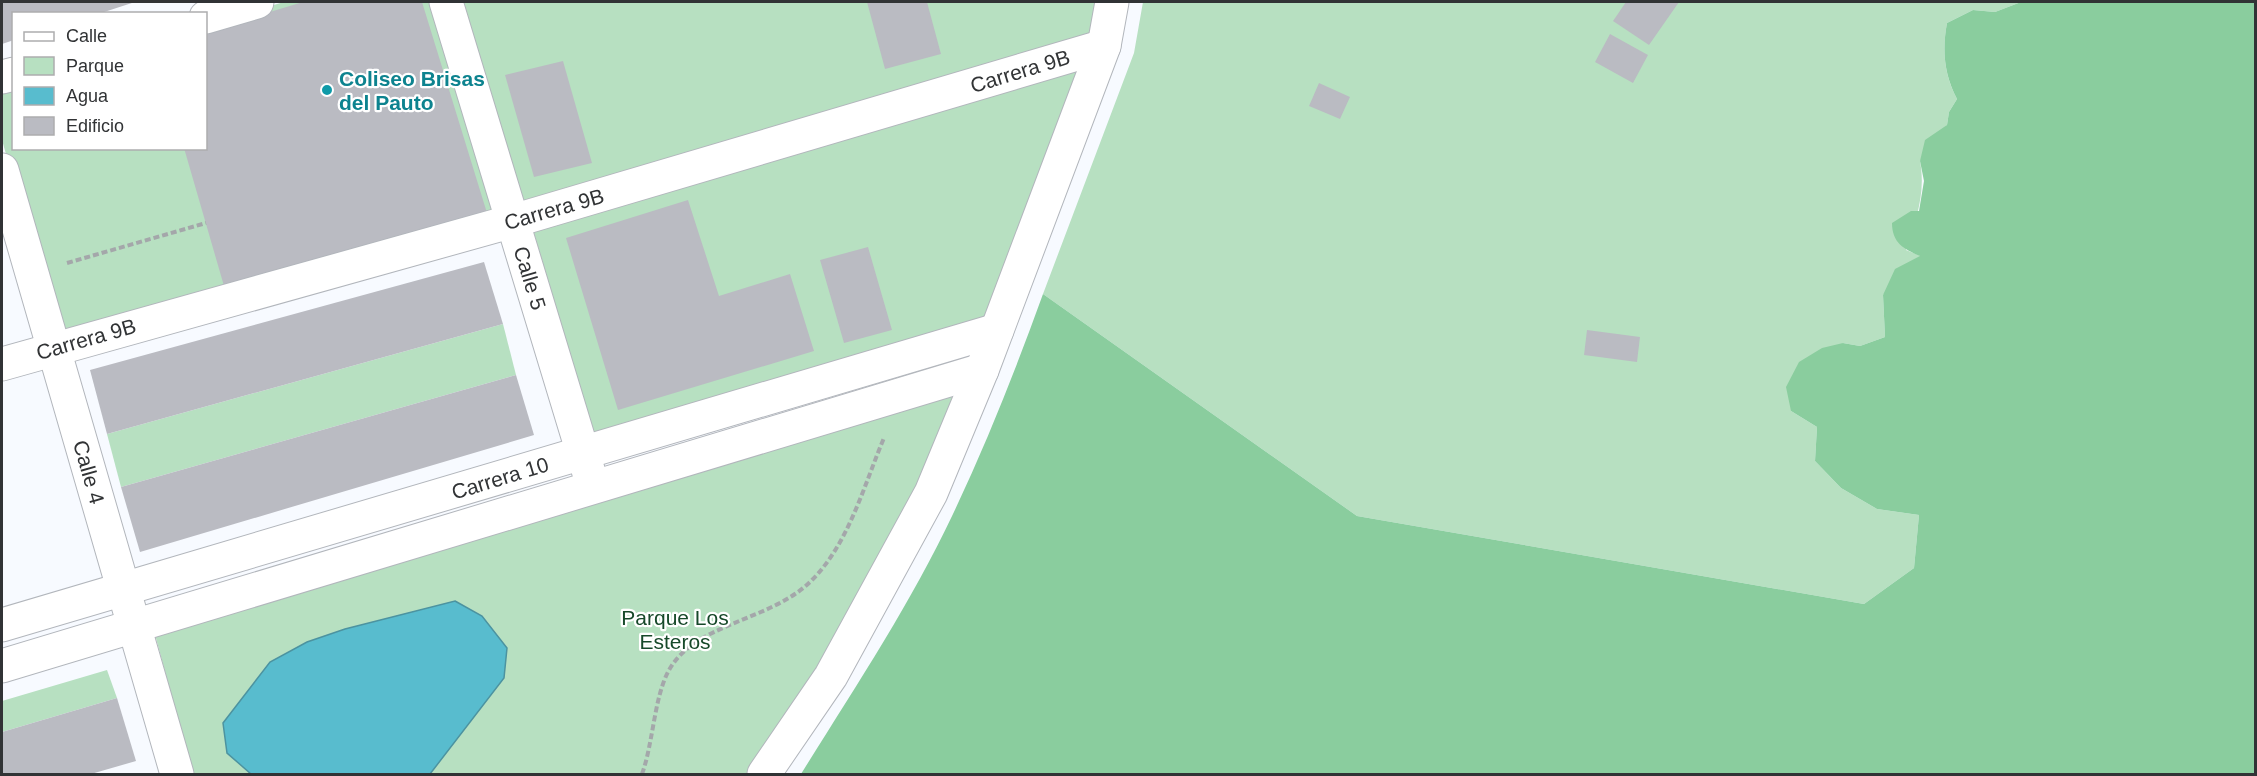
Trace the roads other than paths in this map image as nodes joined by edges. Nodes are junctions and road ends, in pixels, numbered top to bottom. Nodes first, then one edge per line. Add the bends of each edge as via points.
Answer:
1 (256, 2) edge
2 (446, 2) edge
3 (1112, 2) edge
4 (207, 17) edge
5 (1104, 46) junction
6 (2, 170) edge
7 (513, 221) junction
8 (997, 330) junction
9 (53, 348) junction
10 (2, 364) edge
11 (982, 370) junction
12 (583, 453) junction
13 (593, 486) junction
14 (123, 590) junction
15 (2, 625) edge
16 (134, 626) junction
17 (2, 666) edge
18 (177, 774) edge
19 (764, 774) edge

1 - 4 street
2 - 7 street, Calle 5
3 - 5 street
5 - 7 street, Carrera 9B
5 - 8 street
6 - 9 street, Calle 4
7 - 9 street, Carrera 9B
7 - 12 street, Calle 5
8 - 11 street
8 - 12 street, Carrera 10
9 - 10 street, Carrera 9B
9 - 14 street, Calle 4
11 - 13 street, Carrera 10
11 - 19 street via 931,493 831,676
12 - 13 street, Calle 5
12 - 14 street, Carrera 10
13 - 16 street, Carrera 10
14 - 15 street, Carrera 10
14 - 16 street, Calle 4
16 - 17 street, Carrera 10
16 - 18 street, Calle 4

